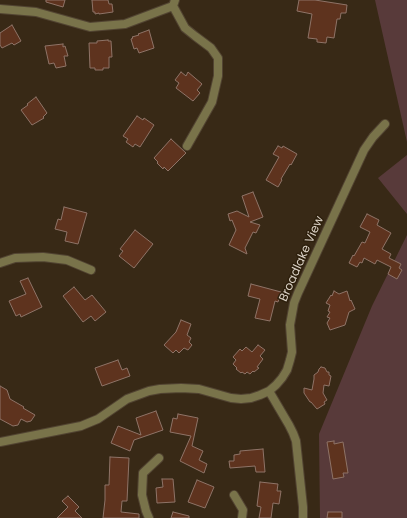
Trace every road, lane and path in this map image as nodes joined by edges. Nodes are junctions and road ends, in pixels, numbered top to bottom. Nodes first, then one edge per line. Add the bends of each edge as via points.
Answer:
1 (174, 3) edge
2 (0, 9) edge
3 (385, 124) dead end
4 (187, 146) dead end
5 (0, 263) edge
6 (91, 270) dead end
7 (269, 391) junction
8 (0, 442) edge
9 (159, 458) dead end
10 (234, 494) dead end
11 (149, 518) edge
12 (242, 518) edge
13 (303, 518) edge

1 - 2 street via 125,24 90,27 36,12
1 - 4 street via 185,28 211,48 218,58 218,76 212,102
3 - 7 street, Broadlake View via 364,150 298,293 290,325 290,360 282,378
5 - 6 street via 15,258 43,257 67,260
7 - 8 street, Broadlake View via 241,399 200,389 170,388 149,391 127,399 98,419 81,426
7 - 13 street via 296,441
9 - 11 street via 143,473 142,495
10 - 12 street via 243,510

